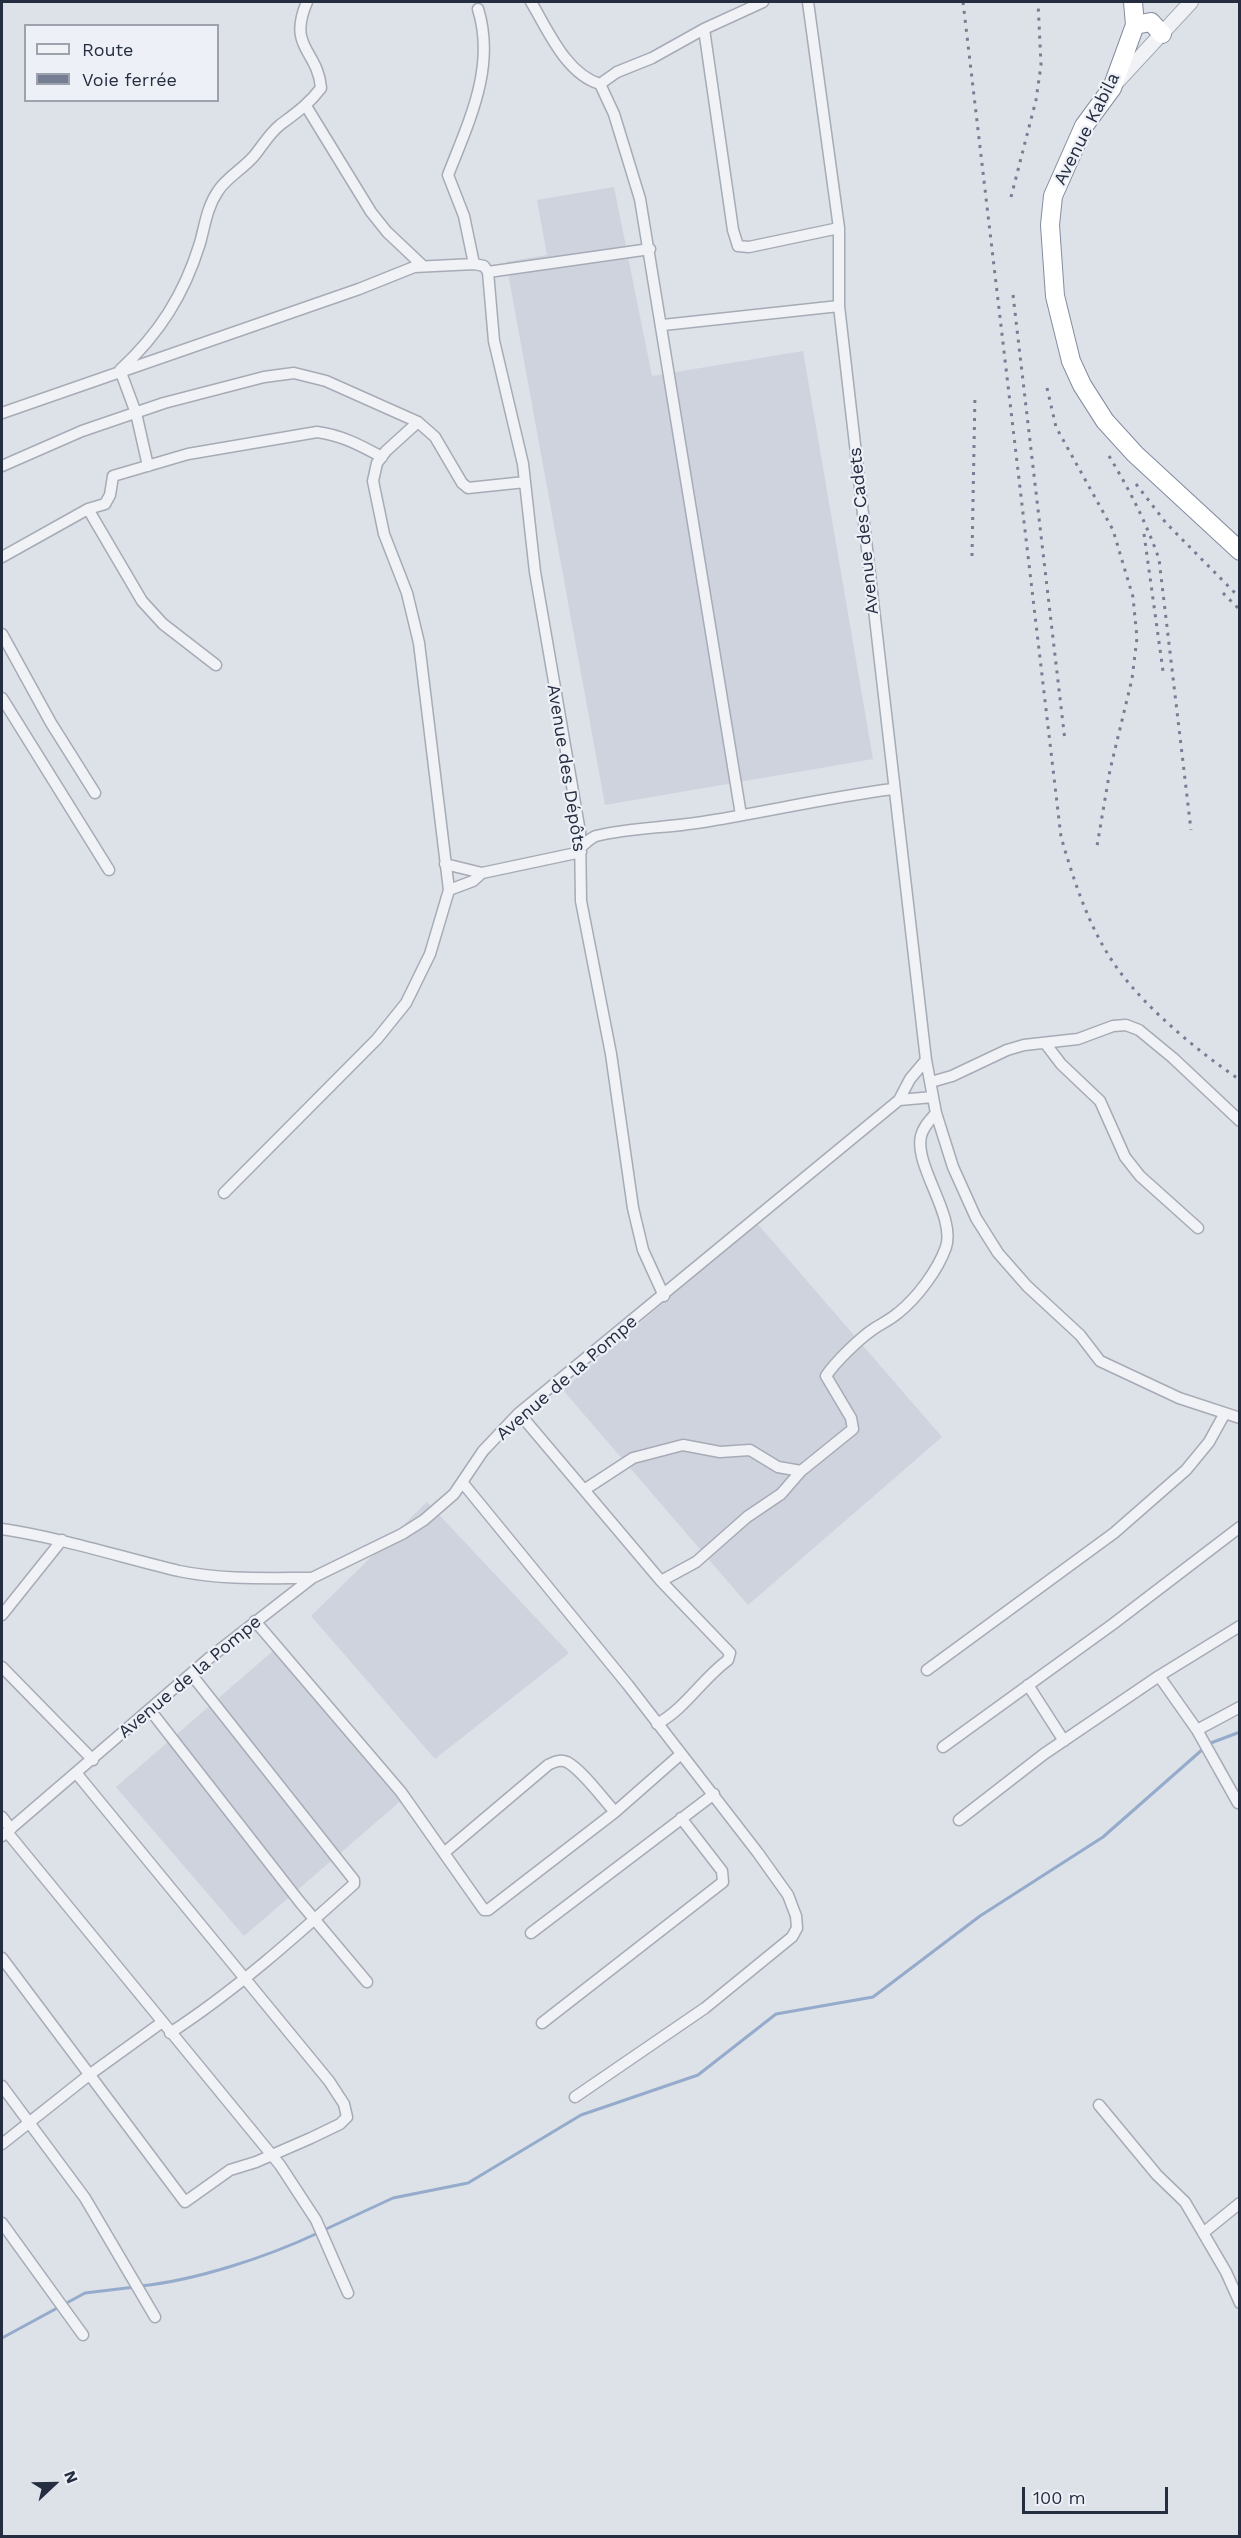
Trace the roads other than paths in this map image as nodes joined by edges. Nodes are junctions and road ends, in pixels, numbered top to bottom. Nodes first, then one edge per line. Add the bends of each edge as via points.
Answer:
1 (307, 2) edge
2 (531, 2) edge
3 (763, 2) edge
4 (808, 2) edge
5 (1133, 2) edge
6 (1191, 2) edge
7 (478, 9) dead end
8 (1135, 25) junction
9 (704, 29) junction
10 (1162, 34) junction
11 (600, 84) junction
12 (1112, 88) junction
13 (306, 106) junction
14 (839, 228) junction
15 (650, 249) junction
16 (474, 264) junction
17 (423, 266) junction
18 (488, 272) junction
19 (839, 306) junction
20 (663, 325) junction
21 (120, 370) junction
22 (2, 413) edge
23 (135, 413) junction
24 (418, 423) junction
25 (382, 457) junction
26 (2, 466) edge
27 (148, 466) junction
28 (525, 482) junction
29 (88, 509) junction
30 (1239, 551) edge
31 (2, 557) edge
32 (2, 634) edge
33 (216, 665) dead end
34 (3, 705) edge
35 (893, 789) junction
36 (95, 793) dead end
37 (741, 815) junction
38 (580, 832) junction
39 (592, 837) junction
40 (581, 849) junction
41 (445, 864) junction
42 (109, 870) dead end
43 (482, 873) junction
44 (449, 890) junction
45 (1045, 1043) junction
46 (926, 1060) junction
47 (931, 1082) junction
48 (933, 1097) junction
49 (899, 1100) junction
50 (936, 1113) junction
51 (1239, 1121) edge
52 (224, 1193) dead end
53 (1198, 1228) dead end
54 (664, 1296) junction
55 (519, 1413) junction
56 (1225, 1413) junction
57 (1239, 1418) edge
58 (801, 1471) junction
59 (462, 1482) junction
60 (584, 1490) junction
61 (1239, 1527) edge
62 (2, 1529) edge
63 (62, 1540) junction
64 (312, 1578) junction
65 (661, 1581) junction
66 (2, 1615) edge
67 (255, 1621) junction
68 (1239, 1626) edge
69 (2, 1666) edge
70 (927, 1670) dead end
71 (191, 1674) junction
72 (1159, 1676) junction
73 (1028, 1685) junction
74 (1239, 1707) edge
75 (150, 1710) junction
76 (657, 1724) junction
77 (1197, 1730) junction
78 (1064, 1741) junction
79 (944, 1747) dead end
80 (681, 1754) junction
81 (93, 1760) junction
82 (77, 1774) junction
83 (714, 1794) junction
84 (1238, 1803) dead end
85 (615, 1812) junction
86 (2, 1817) edge
87 (681, 1818) junction
88 (959, 1820) dead end
89 (7, 1832) edge
90 (445, 1852) junction
91 (314, 1920) junction
92 (531, 1933) dead end
93 (2, 1958) edge
94 (244, 1979) junction
95 (367, 1982) dead end
96 (161, 2023) junction
97 (542, 2023) dead end
98 (170, 2033) junction
99 (88, 2075) junction
100 (2, 2086) edge
101 (575, 2097) dead end
102 (1099, 2105) dead end
103 (29, 2122) junction
104 (2, 2144) edge
105 (271, 2154) junction
106 (1239, 2203) edge
107 (2, 2223) edge
108 (1203, 2233) junction
109 (348, 2293) dead end
110 (1239, 2298) edge
111 (155, 2317) dead end
112 (83, 2335) dead end

1 - 13 street via 299,20 301,38 321,88
2 - 11 street via 560,51 579,74
3 - 9 street
4 - 14 street, Avenue des Cadets
5 - 8 highway, Avenue Kabila
6 - 10 street
7 - 16 street via 486,43 484,67 473,110 448,175 464,216
8 - 10 highway via 1151,22
8 - 12 highway, Avenue Kabila
9 - 11 street
9 - 14 street via 738,246
10 - 12 street
11 - 15 street via 628,154
12 - 30 highway, Avenue Kabila via 1084,126 1053,195 1051,260 1055,296 1071,361 1105,421
13 - 17 street via 371,212
13 - 21 street via 280,125 253,158 224,181 208,208 200,244 172,308 158,332
14 - 19 street, Avenue des Cadets
15 - 18 street
15 - 20 street
16 - 17 street
16 - 18 street via 484,266
17 - 21 street via 403,269 359,289
18 - 28 street, Avenue des Dépôts via 494,341
19 - 20 street
19 - 35 street, Avenue des Cadets
20 - 37 street
21 - 22 street
21 - 23 street
23 - 24 street via 252,380 294,373 326,381
23 - 26 street
23 - 27 street
24 - 25 street
24 - 28 street via 435,438 464,486
25 - 27 street via 334,434 317,432 188,454
25 - 41 street via 373,481 384,534 407,593 419,643
27 - 29 street via 113,476 108,500
28 - 38 street, Avenue des Dépôts via 535,572
29 - 31 street
29 - 33 street via 142,601 163,624
32 - 36 street
34 - 42 street
35 - 37 street
35 - 46 street, Avenue des Cadets
37 - 39 street
38 - 39 street
38 - 40 street, Avenue des Dépôts
39 - 40 street
40 - 43 street
40 - 54 street, Avenue des Dépôts via 581,901 611,1054 633,1208 643,1250
41 - 43 street
41 - 44 street
43 - 44 street
44 - 52 street via 430,954 401,1010
45 - 47 street via 1007,1050
45 - 51 street via 1078,1039 1113,1026 1139,1030
45 - 53 street via 1100,1101 1125,1157 1140,1176
46 - 47 street, Avenue des Cadets
46 - 49 street, Avenue de la Pompe
47 - 48 street, Avenue des Cadets
48 - 49 street
48 - 50 street, Avenue des Cadets
49 - 54 street, Avenue de la Pompe
50 - 56 street, Avenue des Cadets via 965,1196 1011,1270 1076,1330 1100,1361 1179,1398
50 - 58 street via 923,1131 921,1149 943,1213 947,1245 914,1298 867,1334 828,1373 826,1379 851,1418 853,1429
54 - 55 street, Avenue de la Pompe
55 - 59 street, Avenue de la Pompe via 483,1451
55 - 60 street
56 - 57 street, Avenue des Cadets
56 - 70 street via 1209,1442 1186,1470 1114,1533
58 - 60 street via 778,1467 750,1450 720,1452 683,1445 633,1458
58 - 65 street via 781,1494 747,1517 704,1555
59 - 64 street, Avenue de la Pompe via 424,1520
59 - 76 street
60 - 65 street
61 - 73 street
62 - 63 street
63 - 64 street via 181,1571 216,1576
63 - 66 street
64 - 67 street, Avenue de la Pompe
65 - 76 street via 730,1653 729,1660 704,1679 675,1713
67 - 71 street, Avenue de la Pompe
67 - 90 street via 372,1756
68 - 72 street
69 - 81 street
71 - 75 street, Avenue de la Pompe
71 - 91 street via 352,1875 354,1884
72 - 77 street
72 - 78 street
73 - 78 street
73 - 79 street
74 - 77 street
75 - 81 street, Avenue de la Pompe
75 - 91 street
76 - 80 street
77 - 84 street
78 - 88 street
80 - 83 street
80 - 85 street
81 - 82 street, Avenue de la Pompe
82 - 89 street, Avenue de la Pompe
82 - 94 street
83 - 87 street
83 - 101 street via 788,1895 797,1928 792,1938 739,1983
85 - 90 street via 576,1770 557,1761
85 - 90 street via 486,1910
86 - 89 street
87 - 92 street
87 - 97 street via 722,1871 723,1882
89 - 96 street
91 - 94 street
91 - 95 street
93 - 99 street
94 - 98 street
94 - 105 street via 329,2081 348,2111 340,2124
96 - 98 street
96 - 99 street
98 - 105 street
99 - 103 street
99 - 105 street via 185,2202 230,2170
100 - 103 street
102 - 108 street via 1156,2175 1185,2202
103 - 104 street
103 - 111 street via 85,2198
105 - 109 street via 316,2220
106 - 108 street
107 - 112 street
108 - 110 street

